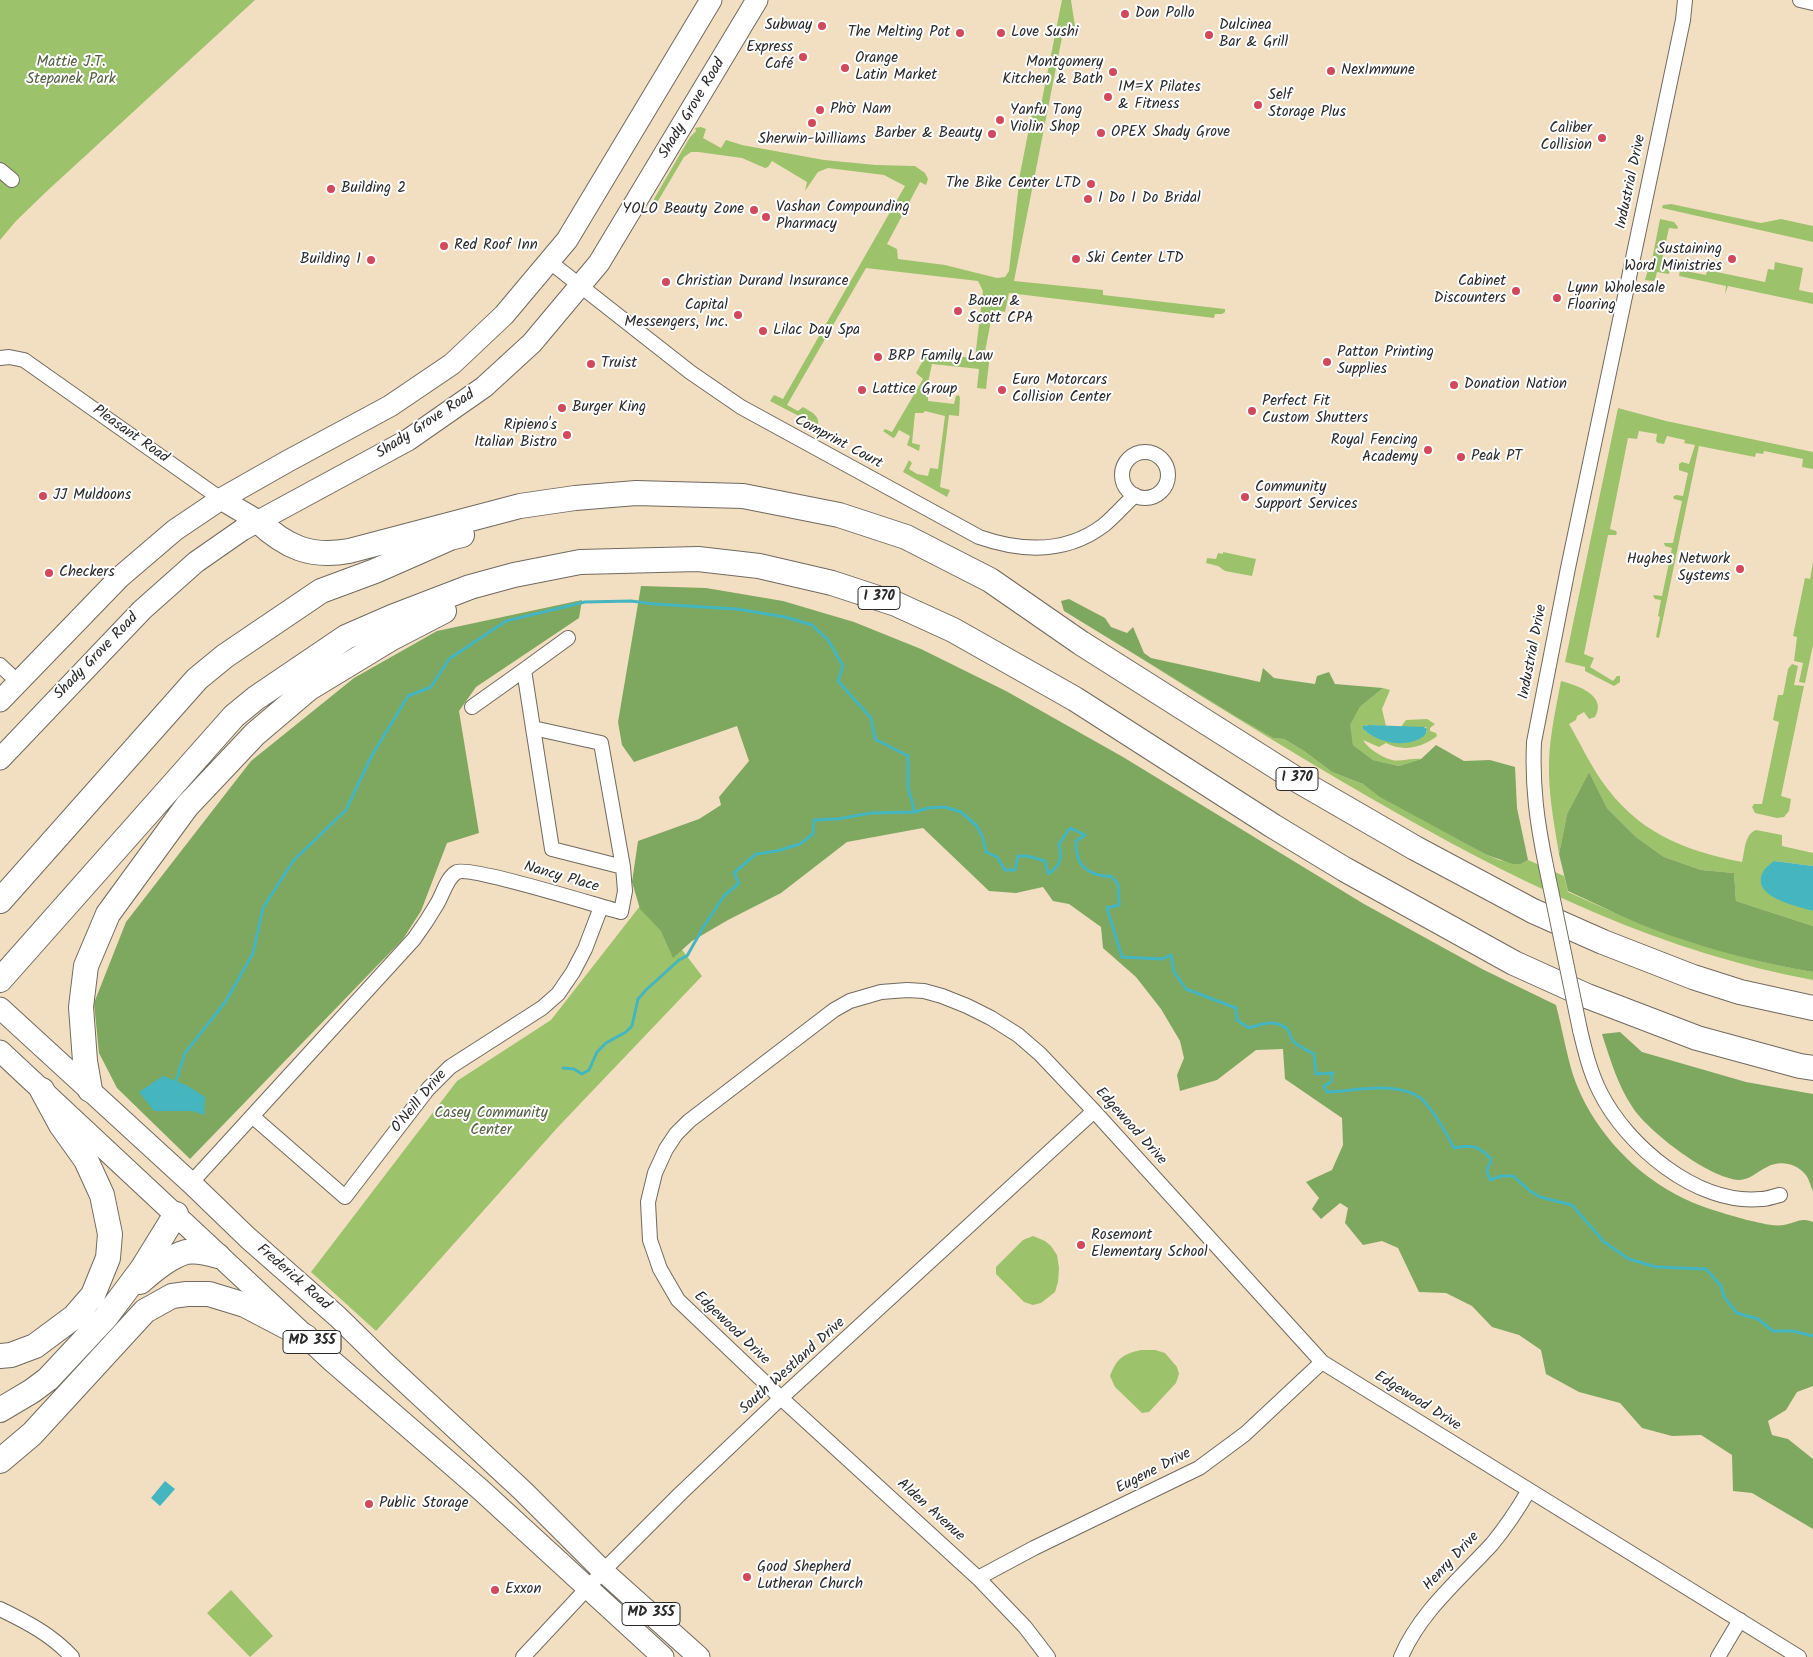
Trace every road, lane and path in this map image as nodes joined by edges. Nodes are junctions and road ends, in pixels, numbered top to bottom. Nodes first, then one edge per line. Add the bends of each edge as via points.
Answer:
1 (711, 0) edge
2 (756, 0) edge
3 (1685, 0) edge
4 (1800, 0) edge
5 (1813, 3) edge
6 (0, 170) edge
7 (12, 180) dead end
8 (550, 262) junction
9 (581, 287) junction
10 (0, 358) edge
11 (1135, 495) dead end
12 (221, 499) junction
13 (258, 521) junction
14 (514, 575) junction
15 (568, 638) dead end
16 (1081, 642) junction
17 (0, 666) edge
18 (524, 670) junction
19 (18, 682) junction
20 (0, 700) edge
21 (472, 708) dead end
22 (533, 728) junction
23 (0, 759) edge
24 (623, 867) junction
25 (0, 901) edge
26 (601, 906) junction
27 (1, 979) edge
28 (0, 1008) edge
29 (1813, 1008) edge
30 (0, 1051) edge
31 (1813, 1068) edge
32 (42, 1090) junction
33 (90, 1090) junction
34 (1094, 1111) junction
35 (252, 1116) junction
36 (191, 1183) junction
37 (1780, 1195) dead end
38 (176, 1214) junction
39 (218, 1256) junction
40 (122, 1296) junction
41 (306, 1337) junction
42 (0, 1356) edge
43 (1322, 1362) junction
44 (781, 1398) junction
45 (0, 1410) edge
46 (0, 1461) edge
47 (1529, 1490) junction
48 (604, 1572) junction
49 (978, 1578) junction
50 (588, 1588) junction
51 (0, 1610) edge
52 (1740, 1620) junction
53 (72, 1657) edge
54 (523, 1657) edge
55 (662, 1657) edge
56 (699, 1657) edge
57 (1048, 1657) edge
58 (1401, 1657) edge
59 (1718, 1657) edge
60 (1799, 1657) edge

1 - 8 main road via 591,202
2 - 9 main road, Shady Grove Road via 625,222
3 - 37 street, Industrial Drive, bridge via 1534,742 1535,808 1580,1030 1592,1076 1608,1107 1633,1139 1656,1161 1699,1186 1742,1199
4 - 5 street
6 - 7 street
8 - 9 street, Comprint Court
8 - 12 main road via 504,315 452,364 374,416
9 - 11 street, Comprint Court via 741,408 996,543 1028,548 1067,543 1094,532
9 - 13 main road, Shady Grove Road via 532,343 475,394 408,440
10 - 12 street, Pleasant Road via 24,360
12 - 13 main road, Pleasant Road
12 - 19 main road via 175,530 120,577
13 - 16 highway via 290,546 333,554 520,506 575,498 636,493 743,496 839,515 906,537 990,580
13 - 23 main road, Shady Grove Road via 196,562 142,610
14 - 27 highway, I 370 via 470,587 346,637 256,698 234,716
14 - 31 highway, I 370 via 580,562 698,558 759,566 832,583 896,604 953,630 1066,694 1273,826 1514,963 1586,996 1697,1038
14 - 33 highway via 392,638 308,689 255,734 187,806 108,914 86,966 81,1007
15 - 18 street
16 - 25 highway, I 370 via 915,555 846,532 768,515 700,506 575,509 450,538 320,591 225,656 197,679
16 - 29 highway, I 370 via 1299,781 1534,911 1693,978
17 - 19 street
18 - 21 street
18 - 22 street, Nancy Place
19 - 20 main road
22 - 24 street, Nancy Place via 600,743
22 - 24 street, Nancy Place via 552,849
24 - 26 street, Nancy Place via 625,891 621,912
26 - 35 street, Nancy Place via 495,876 465,870 457,872 450,878 414,939
26 - 35 street, O'Neill Drive via 574,972 558,994 542,1008 450,1067 428,1089 345,1197
28 - 33 main road, Frederick Road / MD 355
30 - 32 main road, MD 355
32 - 38 main road, MD 355
32 - 42 highway via 61,1125 86,1160 102,1195 110,1234 108,1258 93,1295 74,1316 35,1346
33 - 36 main road, Frederick Road / MD 355
34 - 43 street, Edgewood Drive
34 - 44 street, South Westland Drive
34 - 44 street, Edgewood Drive via 1040,1054 992,1018 942,996 908,990 881,992 850,1001 834,1010 689,1121 666,1149 655,1173 648,1202 650,1240 660,1269 678,1300
35 - 36 street
36 - 38 main road
36 - 48 main road, Frederick Road / MD 355 via 523,1491
38 - 39 main road, MD 355
38 - 40 highway
39 - 40 highway via 187,1252 160,1266
39 - 41 main road, MD 355
40 - 45 highway via 48,1378
41 - 46 highway via 245,1305 209,1294 172,1296 145,1311 32,1434
41 - 50 main road, MD 355
43 - 47 street, Edgewood Drive
43 - 49 street, Eugene Drive via 1245,1434 1199,1468
44 - 48 street, South Westland Drive
44 - 49 street, Alden Avenue
47 - 52 street, Edgewood Drive
47 - 58 street, Henry Drive via 1494,1542 1426,1614
48 - 50 street, South Westland Drive
48 - 56 main road, MD 355
49 - 57 street, Alden Avenue via 1025,1627
50 - 54 street, South Westland Drive
50 - 55 main road, MD 355
51 - 53 street via 44,1632
52 - 59 street
52 - 60 street, Edgewood Drive

